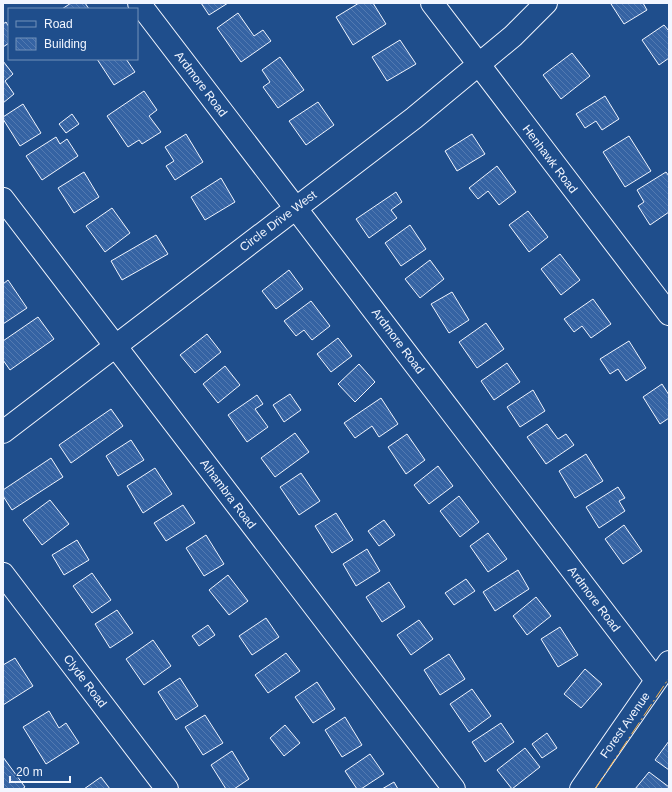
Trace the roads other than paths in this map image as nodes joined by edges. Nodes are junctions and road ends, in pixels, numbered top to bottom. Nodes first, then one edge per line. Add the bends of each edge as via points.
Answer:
1 (139, 3) edge
2 (432, 3) edge
3 (546, 3) edge
4 (478, 64) junction
5 (3, 199) edge
6 (296, 207) junction
7 (669, 314) edge
8 (115, 346) junction
9 (3, 432) edge
10 (3, 574) edge
11 (10, 597) edge
12 (669, 662) edge
13 (656, 680) junction
14 (167, 789) edge
15 (454, 789) edge
16 (581, 789) edge

1 - 6 street, Ardmore Road
2 - 4 street, Henhawk Road
3 - 4 street, Circle Drive West via 513,36
4 - 6 street, Circle Drive West via 414,118
4 - 7 street, Henhawk Road
5 - 8 street, Alhambra Road
6 - 8 street, Circle Drive West
6 - 13 street, Ardmore Road
8 - 9 street, Circle Drive West
8 - 15 street, Alhambra Road
10 - 11 street, Clyde Road
11 - 14 street, Clyde Road
12 - 13 street, Forest Avenue
13 - 16 street, Forest Avenue

